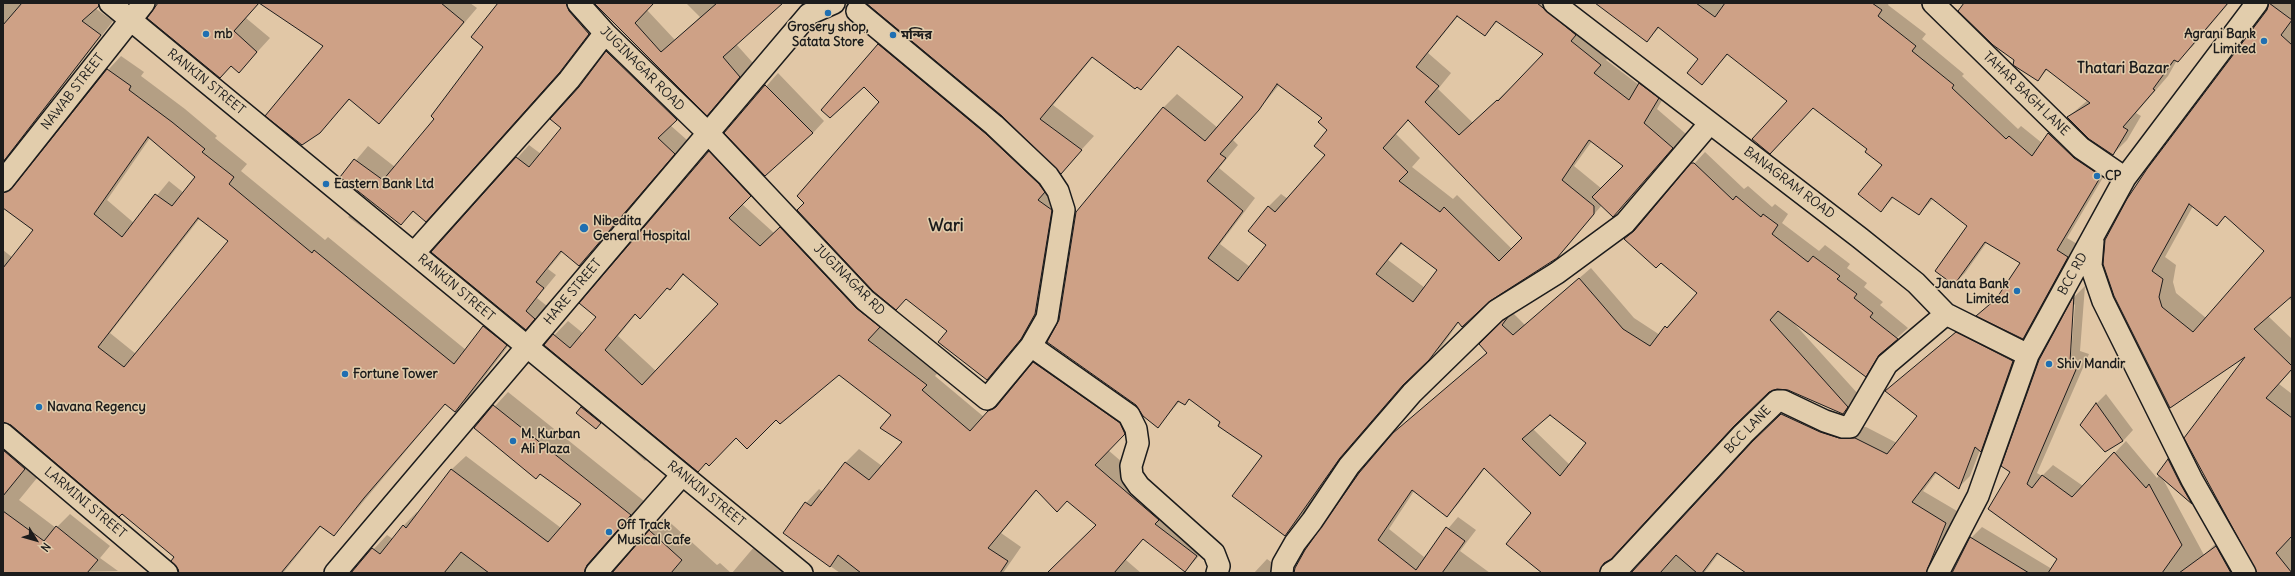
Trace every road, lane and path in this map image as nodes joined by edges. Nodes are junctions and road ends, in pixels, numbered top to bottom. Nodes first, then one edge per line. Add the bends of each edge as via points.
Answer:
1 (110, 3) edge
2 (144, 3) edge
3 (578, 3) edge
4 (835, 3) edge
5 (1554, 3) edge
6 (1933, 3) edge
7 (2257, 3) edge
8 (862, 7) edge
9 (804, 8) edge
10 (130, 20) junction
11 (605, 33) junction
12 (1710, 123) junction
13 (708, 133) junction
14 (2125, 178) junction
15 (3, 181) edge
16 (2094, 236) junction
17 (415, 254) junction
18 (1946, 314) junction
19 (527, 346) junction
20 (1031, 346) junction
21 (2028, 355) junction
22 (3, 434) edge
23 (682, 475) junction
24 (167, 573) edge
25 (335, 573) edge
26 (596, 573) edge
27 (802, 573) edge
28 (1217, 573) edge
29 (1282, 573) edge
30 (1611, 573) edge
31 (1938, 573) edge
32 (2245, 573) edge

1 - 10 street, RANKIN STREET
2 - 10 street, NAWAB STREET
3 - 11 street, JUGINAGAR ROAD
4 - 8 street, HARE STREET
4 - 9 street, HARE STREET
5 - 12 street, BANAGRAM ROAD
6 - 14 street, TAHAR BAGH LANE via 2081,148
7 - 14 street, BCC RD
8 - 20 street, HARE STREET via 994,125 1048,176 1058,192 1064,210 1047,318
9 - 13 street, HARE STREET
10 - 15 street, NAWAB STREET
10 - 17 street, RANKIN STREET
11 - 13 street, JUGINAGAR ROAD
11 - 17 street via 569,80
12 - 18 street, BANAGRAM ROAD via 1916,283
12 - 29 street via 1625,223 1557,273 1496,311 1412,393 1349,466 1295,543 1283,564
13 - 19 street, HARE STREET
13 - 20 street, JUGINAGAR RD via 865,300 987,399
14 - 16 street, BCC RD
16 - 21 street, BCC RD
16 - 32 street via 2091,266 2103,301 2192,480
17 - 19 street, RANKIN STREET
18 - 21 street, BANAGRAM ROAD
18 - 30 street, BCC LANE via 1887,364 1850,427 1825,421 1783,401 1777,401 1743,434 1619,568
19 - 23 street, RANKIN STREET
19 - 25 street, HARE STREET
20 - 28 street via 1129,415 1136,429 1138,443 1131,466 1132,476 1139,486 1214,553 1219,566
21 - 31 street, BCC RD via 1978,496
22 - 24 street, LARMINI STREET
23 - 26 street
23 - 27 street, RANKIN STREET

